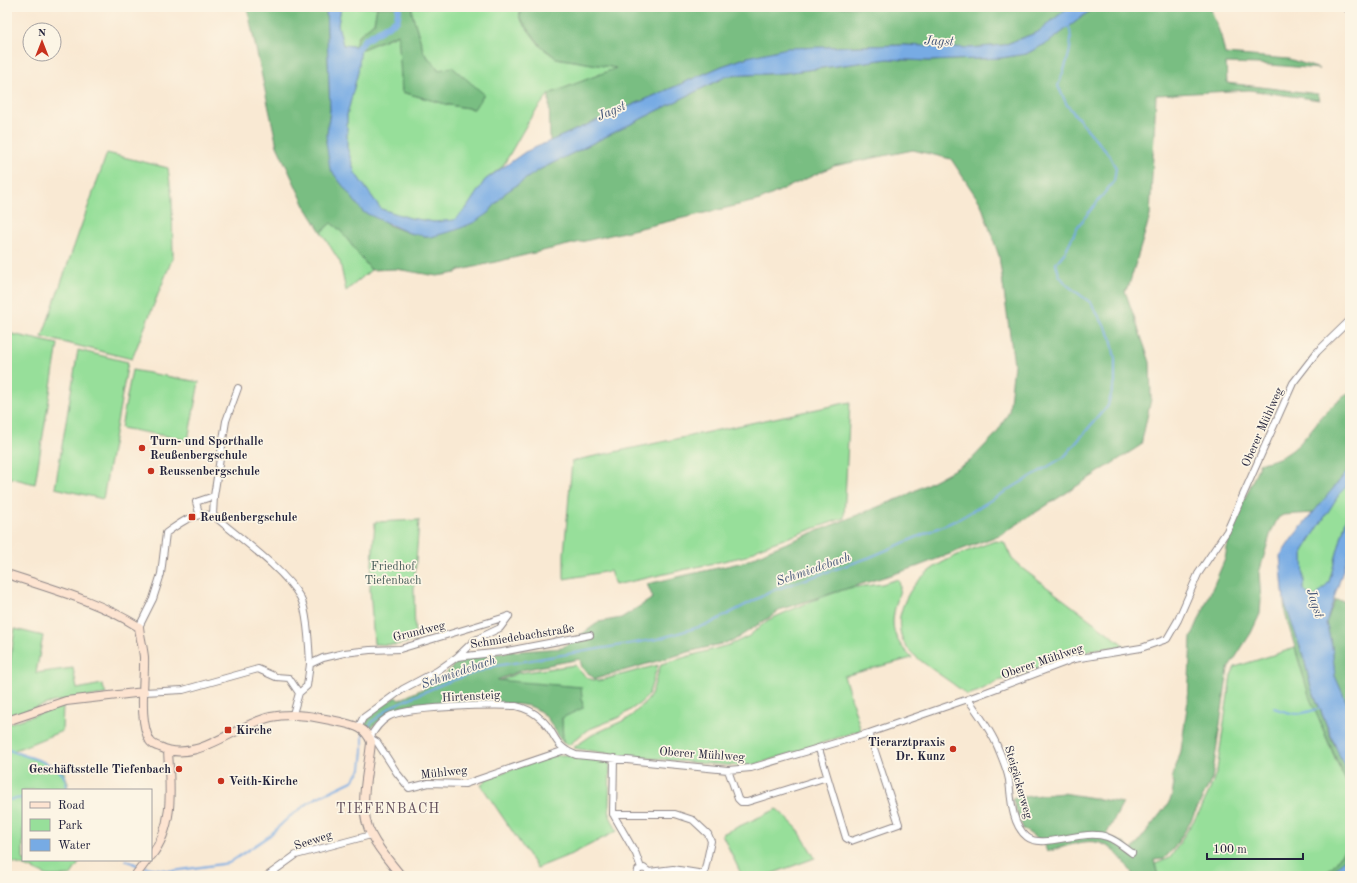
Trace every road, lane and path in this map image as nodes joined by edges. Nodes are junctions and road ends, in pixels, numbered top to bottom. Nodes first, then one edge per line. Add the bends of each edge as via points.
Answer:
1 (1345, 7) edge
2 (1350, 11) edge
3 (1350, 320) edge
4 (238, 388) dead end
5 (214, 496) junction
6 (199, 513) junction
7 (213, 515) junction
8 (7, 574) edge
9 (509, 616) joint
10 (139, 627) junction
11 (590, 635) dead end
12 (457, 658) junction
13 (310, 664) junction
14 (144, 692) junction
15 (299, 693) junction
16 (968, 699) junction
17 (293, 714) junction
18 (7, 721) edge
19 (364, 731) junction
20 (869, 733) junction
21 (819, 749) junction
22 (565, 750) junction
23 (168, 751) junction
24 (614, 758) junction
25 (728, 770) junction
26 (827, 777) junction
27 (613, 814) junction
28 (371, 835) junction
29 (1132, 853) dead end
30 (152, 854) edge
31 (146, 861) edge
32 (641, 868) junction
33 (649, 874) edge
34 (136, 875) edge
35 (705, 875) edge
36 (267, 876) edge
37 (401, 876) edge
38 (637, 876) edge

1 - 2 street
3 - 16 street, Oberer Mühlweg via 1317,352 1293,383 1227,531 1198,574 1167,639 1141,648 1074,658
4 - 5 street via 226,421
5 - 6 street via 196,502
5 - 7 street
6 - 7 street
6 - 10 street via 166,533 161,574 153,599
7 - 13 street via 285,576 301,598
8 - 10 main road via 89,600
9 - 12 street, Schmiedebachstraße via 500,628 475,640
9 - 13 street, Grundweg via 400,649 344,653
10 - 14 main road via 144,655
11 - 12 street, Schmiedebachstraße
12 - 19 street, Schmiedebachstraße via 403,689 364,718
13 - 15 street via 307,686
14 - 15 street via 184,690 258,669 276,677 289,678
14 - 18 main road via 66,701
14 - 23 main road via 143,714 146,732 151,743
15 - 17 street
16 - 20 street, Oberer Mühlweg
16 - 29 street, Steigäckerweg via 990,730 998,748 1008,778 1014,812 1027,837 1043,842 1086,834 1107,837
17 - 19 main road
17 - 23 main road via 270,717 205,746 185,751
19 - 22 street, Hirtensteig via 374,730 388,717 418,710 516,706 525,708 542,719
19 - 22 street, Mühlweg via 377,742 409,788 429,783 465,784
19 - 28 main road via 370,754 364,800
20 - 21 street, Oberer Mühlweg
20 - 26 street via 899,824 851,841 846,838
21 - 25 street, Oberer Mühlweg via 751,768
21 - 26 street
22 - 24 street, Oberer Mühlweg via 576,755
23 - 30 main road via 169,820
24 - 25 street, Oberer Mühlweg
24 - 27 street
25 - 26 street via 738,799 742,802
27 - 32 street via 636,854
27 - 35 street via 675,814 693,820 708,834 711,841
28 - 36 street, Seeweg via 296,855
28 - 37 main road
31 - 34 main road
32 - 33 street via 646,868
32 - 38 street via 636,873
33 - 35 street via 673,869

